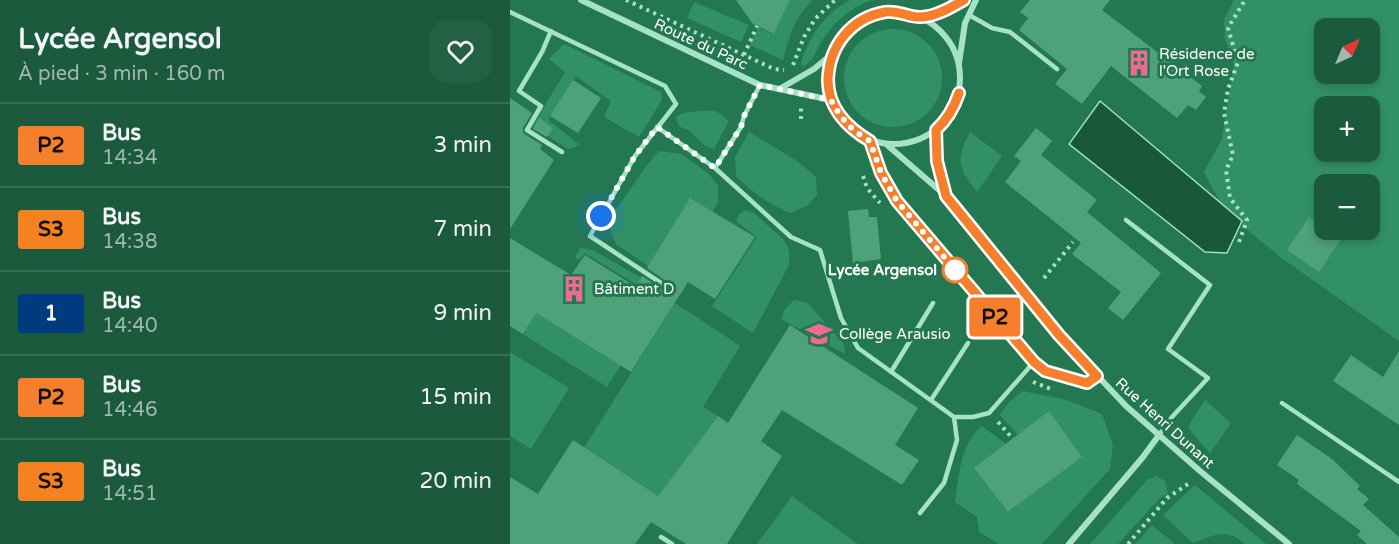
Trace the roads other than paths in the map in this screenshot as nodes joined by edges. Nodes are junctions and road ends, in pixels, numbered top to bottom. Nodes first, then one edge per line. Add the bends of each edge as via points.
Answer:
1 (581, 0) edge
2 (964, 0) edge
3 (976, 0) edge
4 (510, 12) edge
5 (969, 15) junction
6 (921, 17) junction
7 (551, 31) junction
8 (832, 53) junction
9 (959, 63) junction
10 (1057, 69) dead end
11 (760, 85) junction
12 (780, 88) junction
13 (831, 100) junction
14 (657, 127) junction
15 (936, 130) junction
16 (870, 141) junction
17 (886, 144) junction
18 (562, 152) dead end
19 (715, 168) junction
20 (946, 196) junction
21 (1126, 220) dead end
22 (667, 287) dead end
23 (933, 303) dead end
24 (968, 343) dead end
25 (1034, 362) junction
26 (891, 372) junction
27 (1097, 376) junction
28 (931, 400) junction
29 (1282, 403) dead end
30 (954, 417) junction
31 (1159, 435) junction
32 (1399, 482) edge
33 (920, 513) dead end
34 (661, 537) dead end
35 (672, 544) edge
36 (1069, 544) edge
37 (1289, 544) edge

1 - 11 street, Route du Parc
2 - 6 street
3 - 5 street
4 - 7 lane
5 - 9 street
5 - 10 lane via 992,28 1010,32
6 - 8 street via 903,12 869,17 854,25
6 - 9 street via 938,28
7 - 14 lane via 665,86 676,104
7 - 18 lane via 519,91 541,106 527,130
8 - 12 street via 814,69
8 - 13 street via 828,76
9 - 15 street via 955,107
11 - 12 street, Route du Parc
11 - 19 lane via 741,127
12 - 13 street, Route du Parc
13 - 16 street via 840,117
14 - 19 lane
14 - 22 lane via 635,156 590,236
15 - 17 street via 921,140
15 - 20 street, Rue Henri Dunant via 937,161
16 - 17 street
16 - 25 lane via 881,173 897,201
17 - 20 street, Rue Henri Dunant
19 - 26 lane via 791,237 820,250 841,318 858,348
20 - 27 street, Rue Henri Dunant
21 - 31 lane via 1210,285 1168,349 1209,378
23 - 26 lane
24 - 28 lane
25 - 27 lane via 1045,371 1069,379 1087,383
25 - 30 lane via 989,413
26 - 28 lane
27 - 31 street, Rue Henri Dunant
28 - 30 lane
29 - 32 lane
30 - 33 lane via 957,440 944,483
31 - 36 street
31 - 37 street, Rue Henri Dunant
34 - 35 lane

